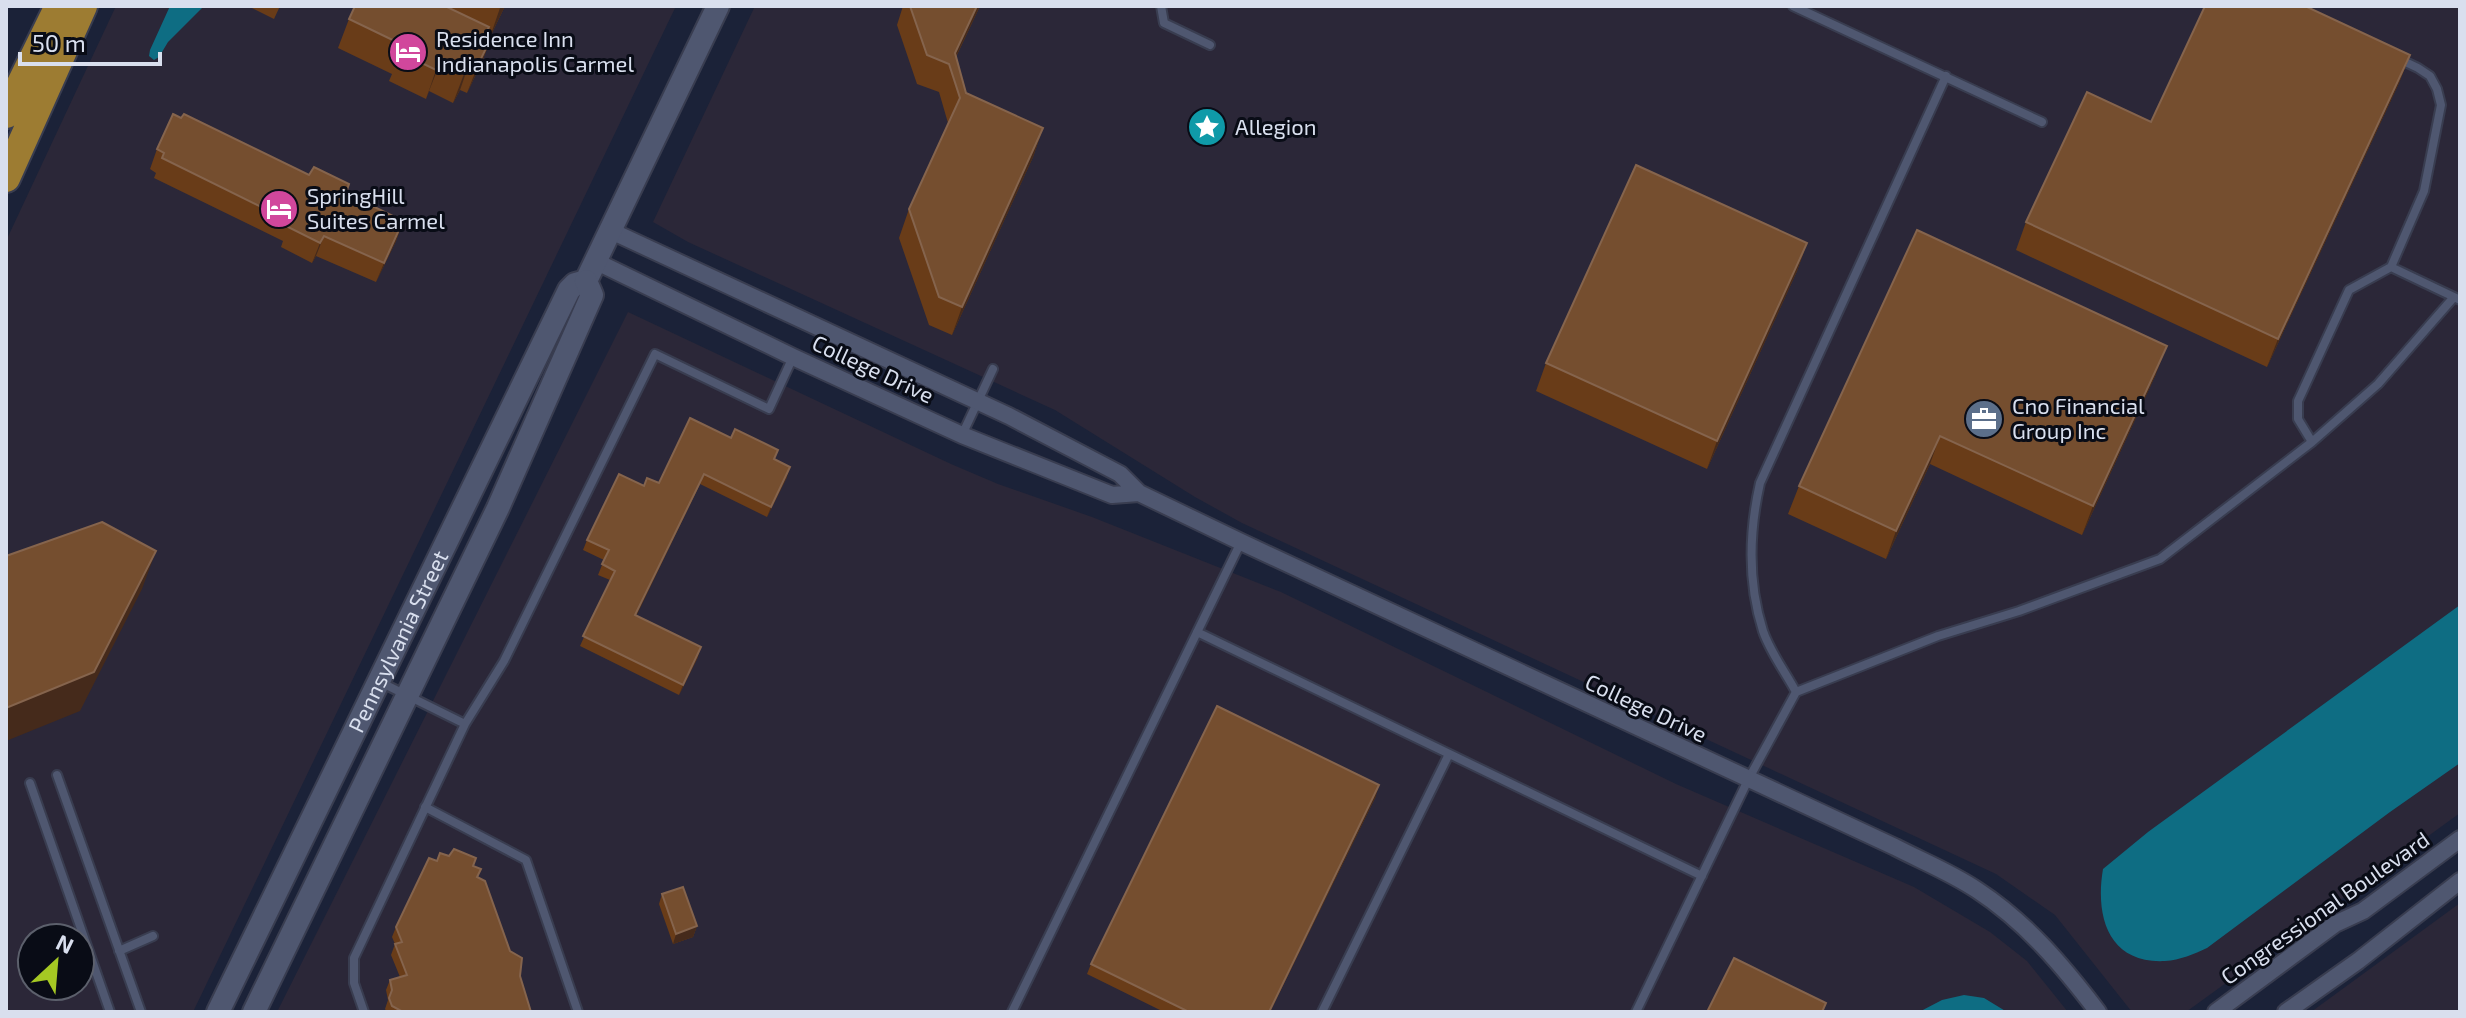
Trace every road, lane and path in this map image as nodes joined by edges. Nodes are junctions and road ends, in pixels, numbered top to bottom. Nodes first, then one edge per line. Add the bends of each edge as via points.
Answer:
1 (59, 6) edge
2 (83, 6) edge
3 (718, 6) edge
4 (1161, 6) edge
5 (1793, 6) edge
6 (1210, 45) dead end
7 (2391, 55) edge
8 (1946, 76) junction
9 (6, 114) edge
10 (2042, 122) dead end
11 (6, 178) edge
12 (609, 230) junction
13 (2391, 267) junction
14 (590, 271) junction
15 (2457, 298) edge
16 (793, 357) junction
17 (993, 369) dead end
18 (979, 402) junction
19 (962, 435) junction
20 (2312, 442) junction
21 (1139, 493) junction
22 (1241, 542) junction
23 (1197, 632) junction
24 (379, 681) junction
25 (1796, 692) junction
26 (408, 695) junction
27 (465, 724) junction
28 (1449, 754) junction
29 (57, 775) dead end
30 (1748, 780) junction
31 (30, 783) dead end
32 (425, 807) junction
33 (2460, 839) edge
34 (1702, 876) junction
35 (2460, 881) edge
36 (153, 936) dead end
37 (119, 951) junction
38 (110, 1012) edge
39 (141, 1012) edge
40 (218, 1012) edge
41 (254, 1012) edge
42 (364, 1012) edge
43 (578, 1012) edge
44 (1012, 1012) edge
45 (1322, 1012) edge
46 (1636, 1012) edge
47 (2098, 1012) edge
48 (2216, 1012) edge
49 (2286, 1012) edge

1 - 9 highway
2 - 11 highway
3 - 12 main road, Pennsylvania Street
4 - 6 lane via 1164,23
5 - 8 lane
7 - 13 lane via 2430,76 2441,105 2424,191
8 - 10 lane
8 - 25 lane via 1760,483 1752,519 1752,582 1764,633
12 - 14 main road, Pennsylvania Street
12 - 18 street, College Drive
13 - 15 lane
13 - 20 lane via 2349,290 2298,401 2298,419
14 - 16 street, College Drive
14 - 24 main road, Pennsylvania Street via 569,290
14 - 26 main road, Pennsylvania Street via 592,295
15 - 20 lane via 2378,384
16 - 19 street, College Drive
16 - 27 lane via 769,409 655,354 504,661
17 - 18 lane
18 - 19 lane
18 - 21 street, College Drive via 1120,474
19 - 21 street, College Drive via 1112,495
20 - 25 lane via 2160,559
21 - 22 street, College Drive
22 - 23 lane
22 - 30 street, College Drive
23 - 28 lane
23 - 44 lane
24 - 26 lane
24 - 40 main road, Pennsylvania Street
25 - 30 lane
26 - 27 lane
26 - 41 main road, Pennsylvania Street
27 - 32 lane
28 - 34 lane
28 - 45 lane
29 - 37 lane
30 - 34 lane
30 - 47 street, College Drive via 1974,888 2001,906 2062,964
31 - 38 lane
32 - 42 lane via 354,958 354,983
32 - 43 lane via 526,860
33 - 48 street, Congressional Boulevard
34 - 46 lane
35 - 49 street
36 - 37 lane
37 - 39 lane

